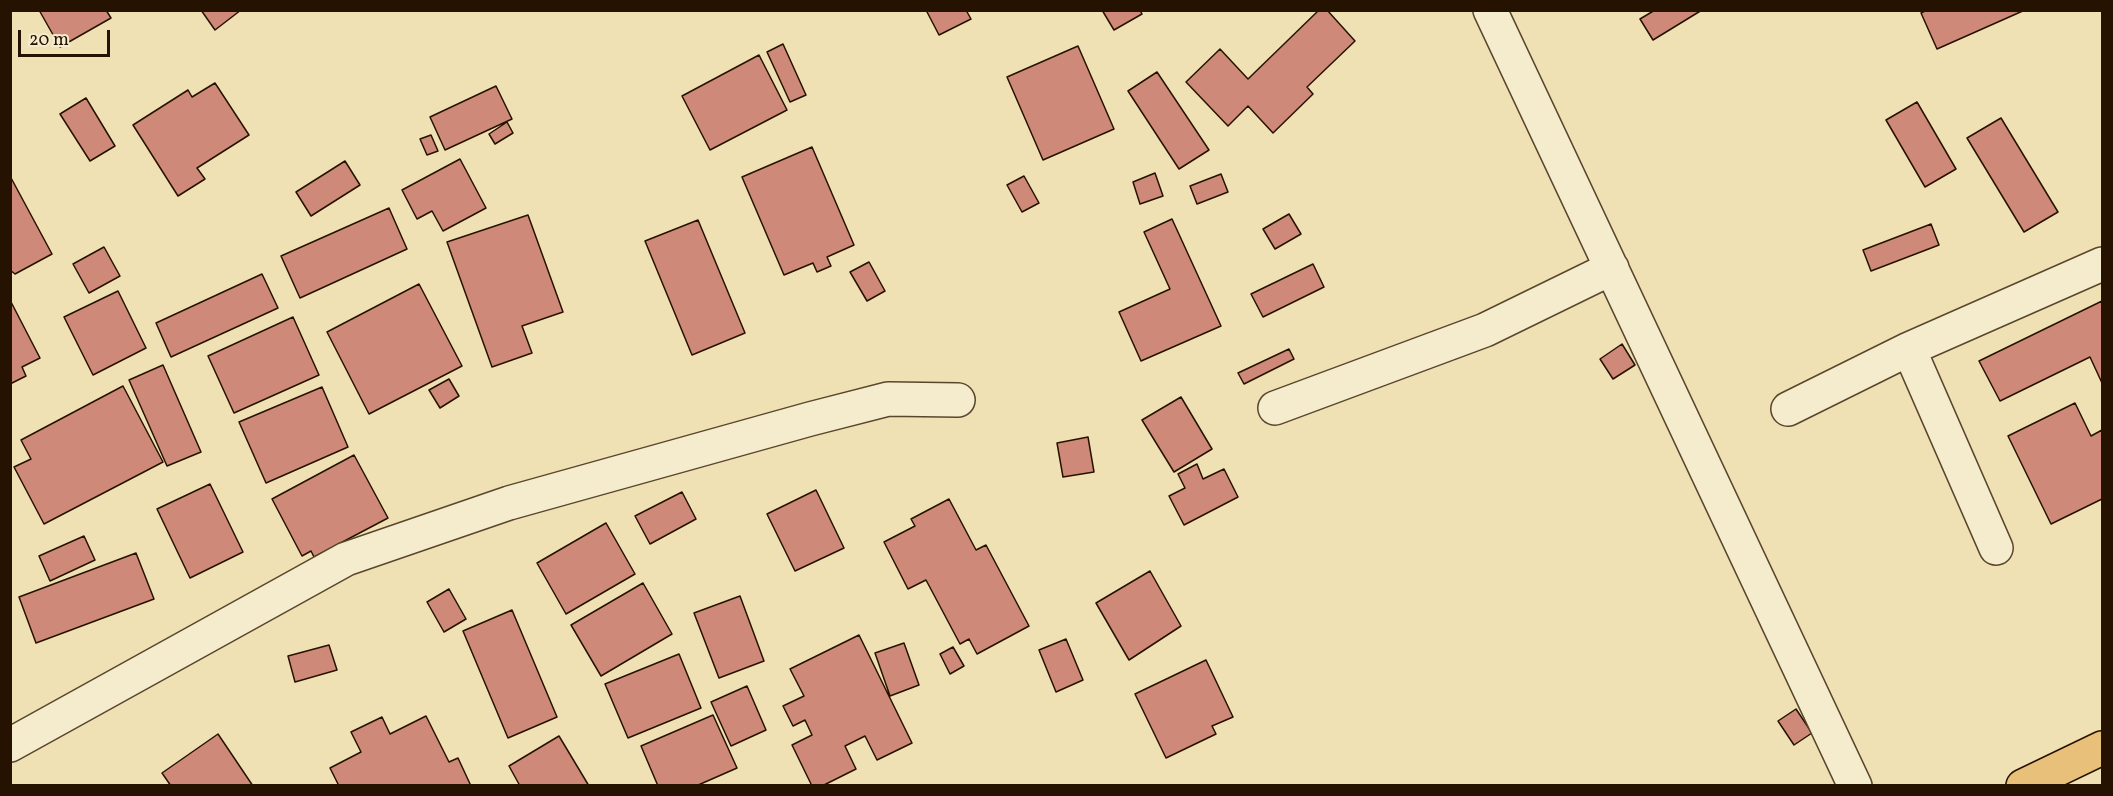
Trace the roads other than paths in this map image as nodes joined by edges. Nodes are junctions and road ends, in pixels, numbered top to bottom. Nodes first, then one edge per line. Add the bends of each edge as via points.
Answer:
1 (1490, 10) edge
2 (2103, 264) edge
3 (1612, 268) junction
4 (1909, 349) junction
5 (958, 400) dead end
6 (1275, 408) dead end
7 (1788, 409) dead end
8 (1996, 548) dead end
9 (10, 745) edge
10 (2103, 748) edge
11 (1855, 786) edge
12 (2023, 786) edge

1 - 3 street
2 - 4 street
3 - 6 street via 1485,330
3 - 11 street
4 - 7 street
4 - 8 street
5 - 9 street via 888,399 810,419 509,503 346,560
10 - 12 main road

